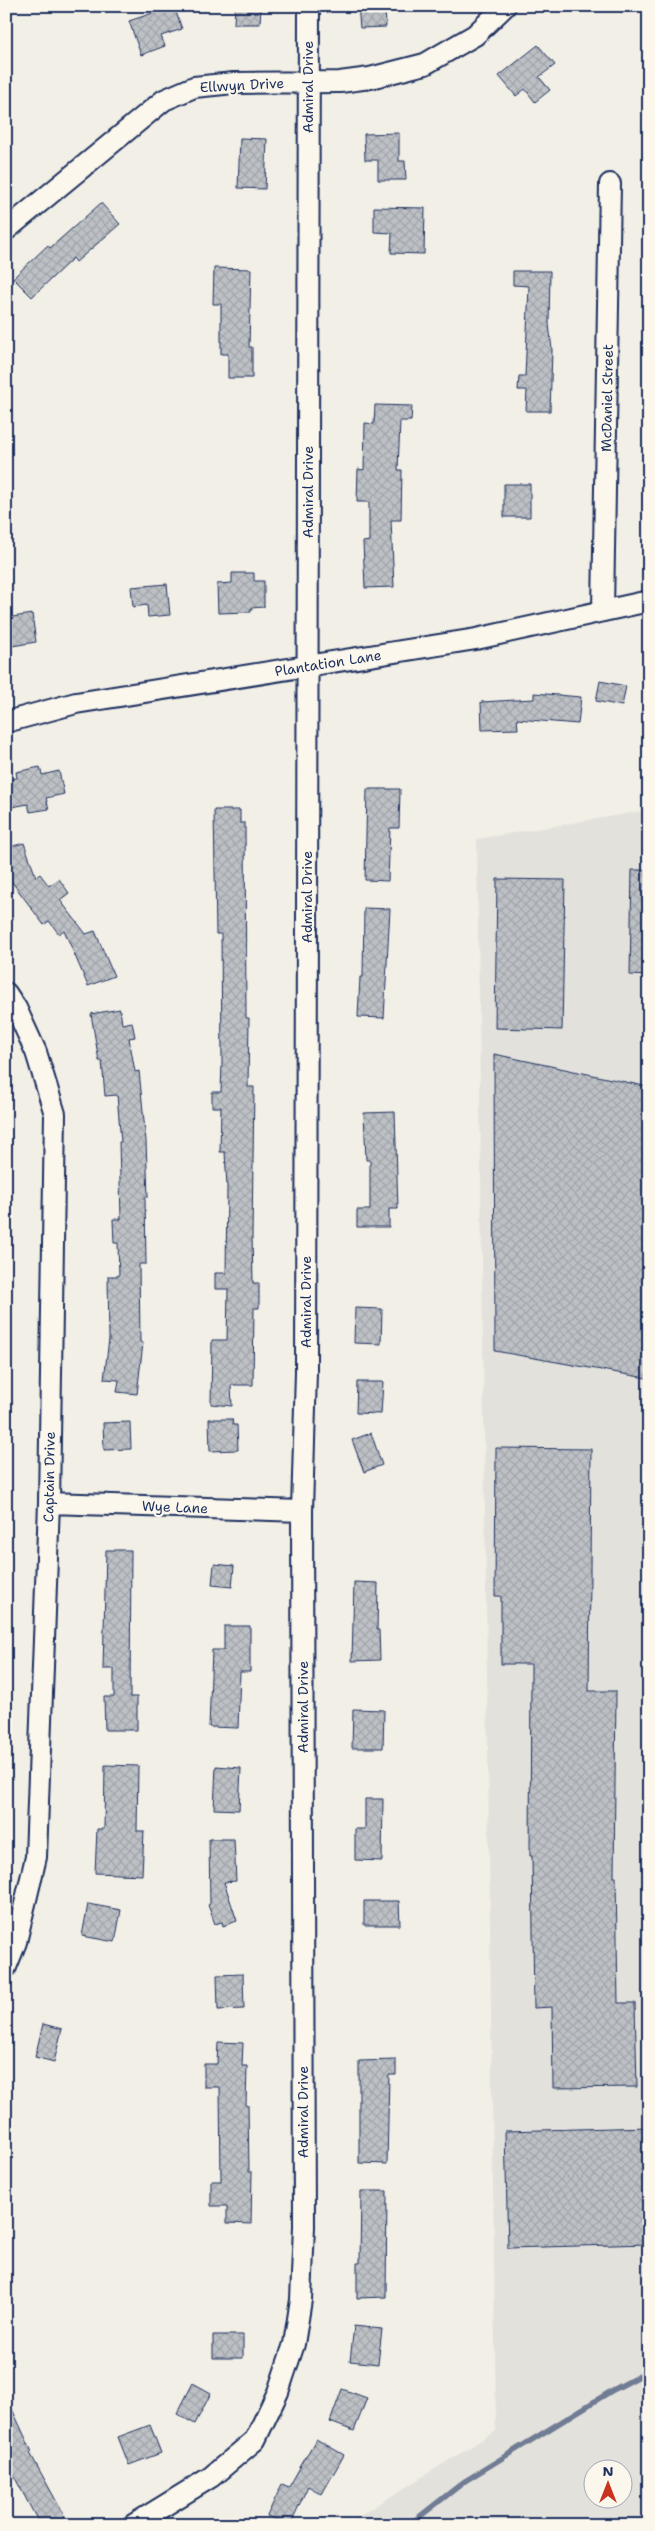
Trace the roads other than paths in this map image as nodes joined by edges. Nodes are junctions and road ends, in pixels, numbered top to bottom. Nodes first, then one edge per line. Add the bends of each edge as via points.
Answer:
1 (309, 6) edge
2 (505, 6) edge
3 (308, 82) junction
4 (610, 184) dead end
5 (6, 230) edge
6 (649, 601) edge
7 (603, 611) junction
8 (308, 666) junction
9 (6, 722) edge
10 (6, 993) edge
11 (49, 1504) junction
12 (302, 1511) junction
13 (6, 1967) edge
14 (133, 2525) edge

1 - 3 street, Admiral Drive
2 - 3 street, Ellwyn Drive via 475,35 425,64 370,78
3 - 5 street, Ellwyn Drive via 194,87 164,100
3 - 8 street, Admiral Drive
4 - 7 street, McDaniel Street
6 - 7 street, Plantation Lane
7 - 8 street, Plantation Lane via 476,639
8 - 9 street, Plantation Lane via 76,703
8 - 12 street, Admiral Drive via 306,1362
10 - 11 street, Captain Drive via 36,1052 55,1114
11 - 12 street, Wye Lane
11 - 13 street, Captain Drive via 36,1857 16,1942
12 - 14 street, Admiral Drive via 304,2226 301,2300 294,2344 278,2392 255,2440 211,2477

